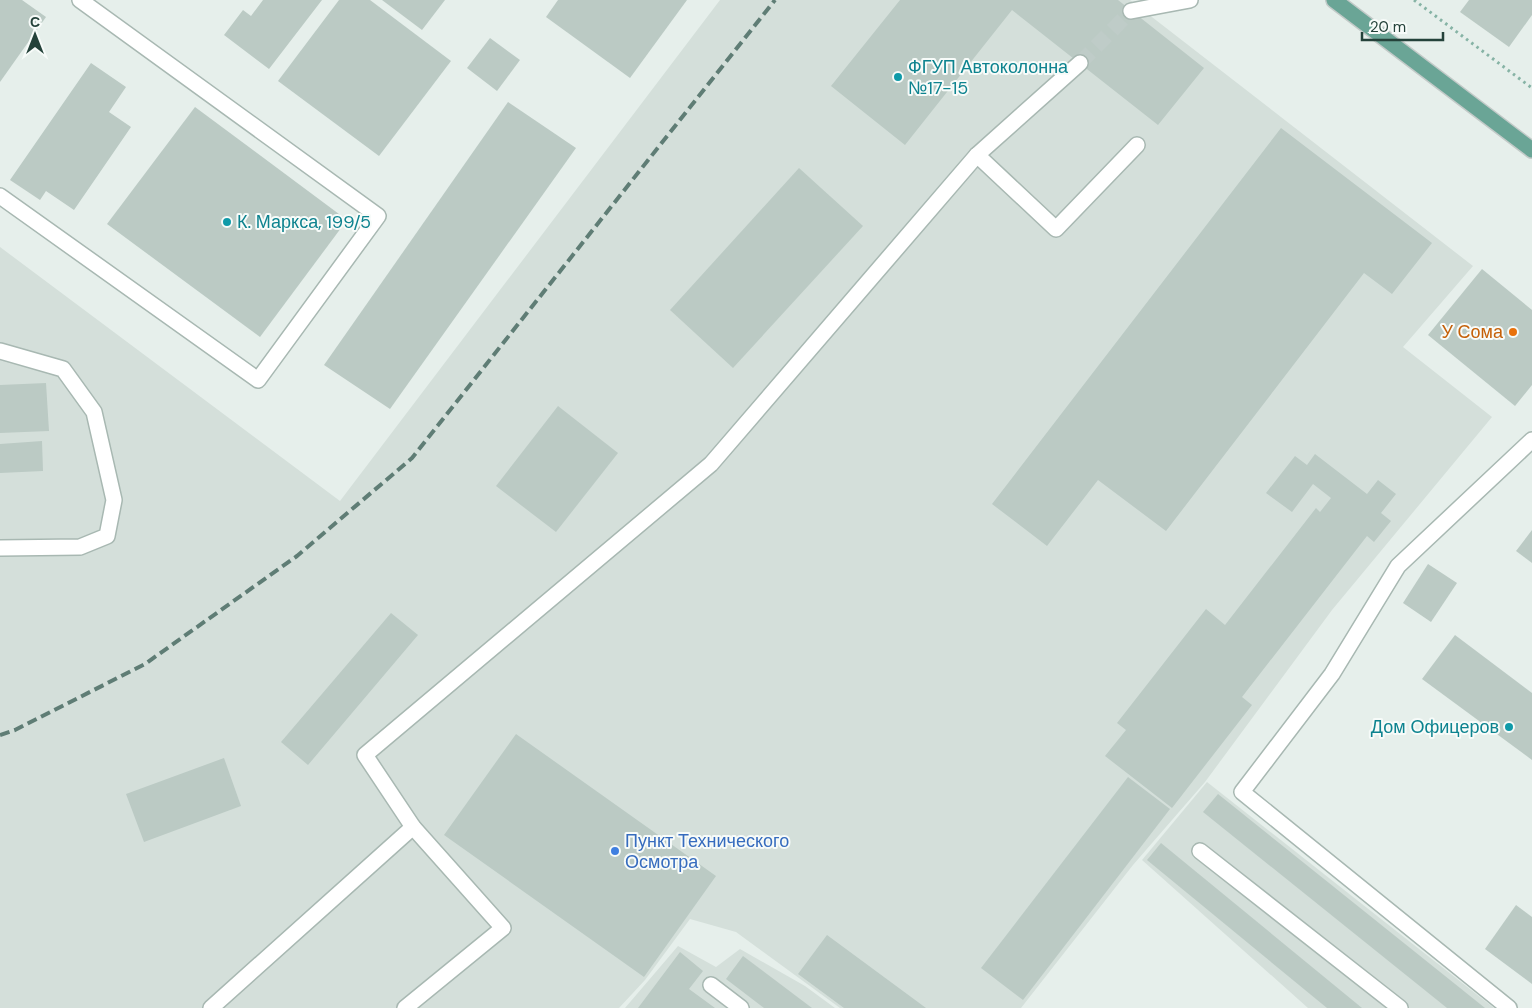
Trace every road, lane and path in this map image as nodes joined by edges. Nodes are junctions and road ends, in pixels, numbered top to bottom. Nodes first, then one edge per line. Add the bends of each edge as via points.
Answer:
1 (80, 0) edge
2 (1190, 0) edge
3 (1334, 0) edge
4 (1414, 0) edge
5 (1131, 11) tunnel mouth
6 (1080, 63) tunnel mouth
7 (1532, 88) edge
8 (1137, 145) dead end
9 (1532, 150) edge
10 (977, 155) junction
11 (0, 196) edge
12 (0, 351) edge
13 (1532, 440) edge
14 (0, 548) edge
15 (413, 827) junction
16 (1200, 851) dead end
17 (711, 985) dead end
18 (211, 1008) edge
19 (406, 1008) edge
20 (741, 1008) edge
21 (1400, 1008) edge
22 (1509, 1008) edge

1 - 11 lane via 378,216 258,380
2 - 5 lane
3 - 9 main road
4 - 7 path
6 - 10 lane
8 - 10 lane via 1056,229
10 - 15 lane via 711,464 365,755
12 - 14 lane via 63,369 94,412 114,500 108,536 80,547
13 - 22 lane via 1398,566 1332,674 1242,792
15 - 18 lane
15 - 19 lane via 504,928
16 - 21 lane
17 - 20 lane

